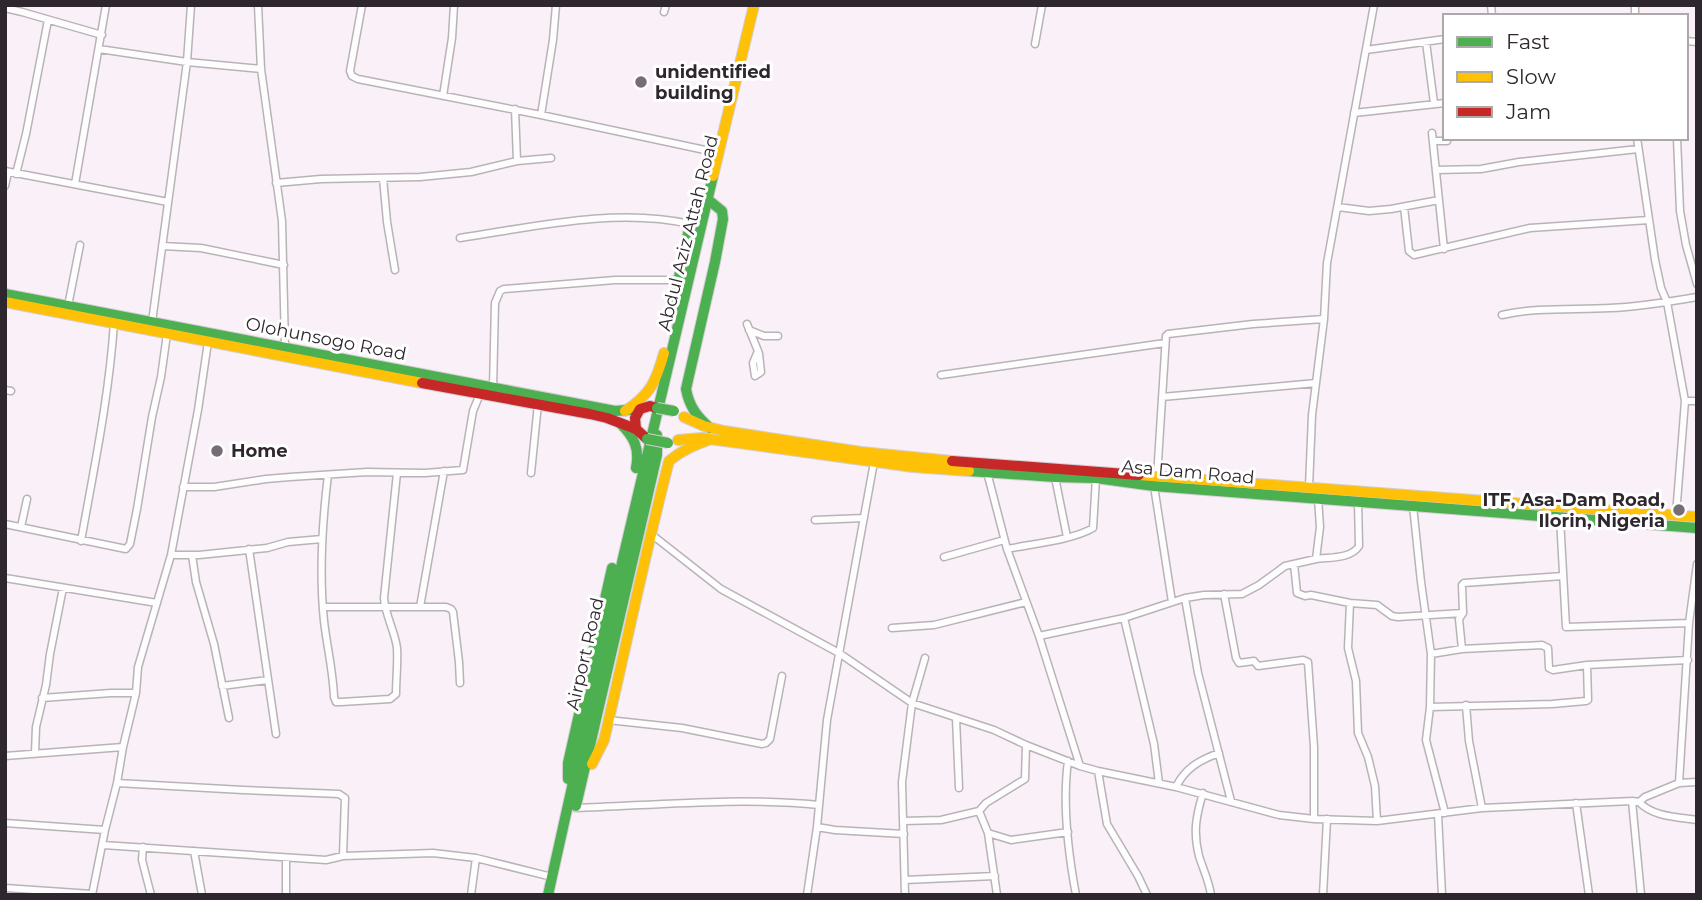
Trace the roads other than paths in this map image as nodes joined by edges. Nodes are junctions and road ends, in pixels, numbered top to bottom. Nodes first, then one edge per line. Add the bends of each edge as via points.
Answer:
1 (106, 5) edge
2 (191, 5) edge
3 (258, 5) edge
4 (362, 5) edge
5 (454, 5) edge
6 (556, 5) edge
7 (756, 5) edge
8 (1042, 5) edge
9 (1374, 5) edge
10 (5, 8) edge
11 (22, 8) edge
12 (48, 20) junction
13 (102, 35) junction
14 (1443, 39) edge
15 (1426, 42) junction
16 (1035, 44) dead end
17 (99, 49) junction
18 (1366, 50) junction
19 (187, 62) junction
20 (261, 69) junction
21 (443, 96) junction
22 (1434, 103) junction
23 (1443, 103) edge
24 (515, 110) junction
25 (1354, 113) junction
26 (541, 115) junction
27 (1443, 140) edge
28 (1443, 140) edge
29 (1637, 140) edge
30 (1677, 140) edge
31 (1447, 141) dead end
32 (1638, 149) junction
33 (719, 153) junction
34 (551, 158) dead end
35 (517, 161) junction
36 (1436, 170) junction
37 (10, 172) edge
38 (383, 178) junction
39 (276, 183) junction
40 (75, 184) junction
41 (5, 186) edge
42 (710, 197) junction
43 (1439, 200) junction
44 (168, 202) junction
45 (1338, 206) junction
46 (1404, 207) junction
47 (1649, 220) junction
48 (690, 223) junction
49 (460, 238) dead end
50 (80, 245) dead end
51 (162, 246) junction
52 (1444, 249) junction
53 (284, 265) junction
54 (395, 270) dead end
55 (679, 280) junction
56 (1697, 284) edge
57 (5, 294) edge
58 (1697, 297) edge
59 (5, 302) edge
60 (1667, 302) junction
61 (68, 306) junction
62 (1502, 315) dead end
63 (1324, 319) junction
64 (152, 322) junction
65 (114, 323) junction
66 (167, 334) junction
67 (778, 337) dead end
68 (208, 342) junction
69 (1165, 343) junction
70 (285, 347) junction
71 (758, 351) dead end
72 (386, 371) junction
73 (942, 375) dead end
74 (1316, 383) junction
75 (655, 385) junction
76 (493, 388) junction
77 (686, 389) junction
78 (480, 394) junction
79 (1161, 397) junction
80 (1685, 401) junction
81 (1697, 401) edge
82 (538, 404) junction
83 (649, 407) junction
84 (625, 411) junction
85 (679, 414) junction
86 (620, 423) junction
87 (657, 423) joint
88 (711, 434) junction
89 (642, 435) junction
90 (673, 441) junction
91 (639, 452) junction
92 (669, 461) junction
93 (874, 462) junction
94 (444, 471) junction
95 (987, 472) junction
96 (397, 473) junction
97 (531, 473) dead end
98 (328, 475) junction
99 (1055, 477) junction
100 (1112, 477) junction
101 (1096, 478) junction
102 (1156, 481) junction
103 (183, 487) junction
104 (1309, 488) junction
105 (1318, 498) junction
106 (27, 499) dead end
107 (1359, 501) junction
108 (1413, 506) junction
109 (1676, 515) junction
110 (1618, 516) junction
111 (1560, 517) junction
112 (1697, 517) edge
113 (864, 518) junction
114 (815, 520) dead end
115 (5, 524) edge
116 (21, 527) junction
117 (1697, 528) edge
118 (650, 533) junction
119 (1067, 537) junction
120 (322, 540) junction
121 (1004, 540) junction
122 (81, 541) junction
123 (1007, 549) junction
124 (249, 550) junction
125 (171, 555) junction
126 (192, 555) junction
127 (944, 557) dead end
128 (1316, 559) junction
129 (1294, 564) junction
130 (1697, 564) edge
131 (1563, 576) junction
132 (5, 578) edge
133 (63, 588) junction
134 (1224, 594) junction
135 (1185, 598) junction
136 (1026, 602) junction
137 (1172, 602) junction
138 (157, 603) junction
139 (1350, 603) junction
140 (324, 607) junction
141 (384, 607) junction
142 (420, 607) junction
143 (1462, 613) junction
144 (1427, 616) junction
145 (1124, 618) junction
146 (1689, 624) junction
147 (892, 628) dead end
148 (1039, 636) junction
149 (1462, 649) junction
150 (839, 653) junction
151 (1432, 654) junction
152 (925, 658) dead end
153 (1688, 660) junction
154 (1587, 664) junction
155 (782, 676) dead end
156 (268, 680) junction
157 (460, 683) dead end
158 (222, 686) junction
159 (136, 693) junction
160 (42, 698) junction
161 (912, 703) junction
162 (1466, 705) junction
163 (1430, 706) junction
164 (229, 718) dead end
165 (956, 718) junction
166 (608, 720) junction
167 (276, 734) dead end
168 (1026, 745) junction
169 (123, 747) junction
170 (35, 753) junction
171 (1219, 753) junction
172 (5, 756) edge
173 (1068, 761) junction
174 (1080, 766) junction
175 (1097, 771) junction
176 (1697, 782) edge
177 (117, 783) junction
178 (1159, 783) junction
179 (1679, 783) junction
180 (1176, 787) junction
181 (959, 788) dead end
182 (1203, 793) junction
183 (575, 795) junction
184 (1231, 801) junction
185 (1636, 802) junction
186 (1576, 803) junction
187 (819, 805) junction
188 (576, 808) junction
189 (1482, 808) junction
190 (979, 811) junction
191 (1441, 814) junction
192 (1314, 819) junction
193 (1327, 819) junction
194 (1697, 820) edge
195 (904, 821) junction
196 (1377, 821) junction
197 (5, 823) edge
198 (817, 827) junction
199 (105, 830) junction
200 (1068, 832) junction
201 (988, 833) junction
202 (904, 834) junction
203 (103, 845) junction
204 (143, 848) junction
205 (194, 851) junction
206 (343, 856) junction
207 (286, 858) junction
208 (476, 858) junction
209 (995, 876) junction
210 (552, 877) junction
211 (905, 880) junction
212 (5, 888) edge
213 (92, 895) edge
214 (151, 895) edge
215 (202, 895) edge
216 (286, 895) edge
217 (471, 895) edge
218 (548, 895) edge
219 (556, 895) edge
220 (807, 895) edge
221 (905, 895) edge
222 (997, 895) edge
223 (1076, 895) edge
224 (1147, 895) edge
225 (1211, 895) edge
226 (1323, 895) edge
227 (1442, 895) edge
228 (1589, 895) edge
229 (1641, 895) edge

1 - 13 street
2 - 19 street
3 - 20 street
4 - 21 street via 352,76
5 - 21 street
6 - 26 street
7 - 33 main road, Abdul Aziz Attah Road
7 - 42 main road, Abdul Aziz Attah Road via 722,168
8 - 16 street
9 - 18 street
10 - 11 street
11 - 12 street
12 - 13 street
12 - 37 street via 26,134
13 - 17 street
14 - 15 street
15 - 18 street
15 - 22 street
17 - 19 street
17 - 40 street
18 - 25 street
19 - 20 street
19 - 44 street
20 - 39 street
21 - 24 street
22 - 23 street
22 - 25 street
24 - 26 street
24 - 35 street
25 - 45 street
26 - 33 street
27 - 31 street
28 - 36 street via 1432,137
29 - 32 street
30 - 56 street via 1680,211
32 - 36 street via 1481,169
32 - 47 street
33 - 42 main road, Abdul Aziz Attah Road
34 - 35 street
35 - 38 street via 471,172
36 - 43 street
37 - 40 street
37 - 41 street
38 - 39 street
38 - 54 street
39 - 53 street
40 - 44 street
42 - 48 main road
42 - 77 main road via 723,219
42 - 87 main road, Abdul Aziz Attah Road
43 - 46 street
43 - 52 street
44 - 51 street
45 - 46 street via 1369,211
45 - 63 street via 1327,263
46 - 52 street via 1409,251 1414,255
47 - 52 street via 1530,229
47 - 60 street
48 - 49 street via 613,217
48 - 55 main road
50 - 61 street
51 - 53 street via 201,248
51 - 64 street
53 - 70 street
55 - 75 main road
55 - 76 street via 615,279 500,291 495,303
57 - 61 main road, Olohunsogo Road
58 - 60 street
59 - 65 main road, Olohunsogo Road
60 - 62 street
60 - 80 street
61 - 64 main road, Olohunsogo Road
63 - 69 street via 1168,334
63 - 74 street
64 - 70 main road, Olohunsogo Road
65 - 66 main road, Olohunsogo Road
65 - 122 street via 104,416
66 - 68 main road, Olohunsogo Road
66 - 122 street via 130,544 120,549
67 - 71 street via 748,327
68 - 72 main road, Olohunsogo Road
68 - 103 street
69 - 73 street
69 - 79 street
70 - 72 main road, Olohunsogo Road
72 - 76 main road, Olohunsogo Road
72 - 78 main road, Olohunsogo Road
74 - 79 street
74 - 104 street
75 - 83 main road
75 - 84 main road
76 - 84 main road, Olohunsogo Road
77 - 85 main road
77 - 88 main road via 691,408
78 - 82 main road, Olohunsogo Road
78 - 94 street via 463,470
79 - 102 street
80 - 81 street
80 - 109 street
82 - 86 main road, Olohunsogo Road
82 - 97 street
83 - 84 main road, Olohunsogo Road
83 - 85 main road, Asa Dam Road, bridge
83 - 89 main road via 635,418
85 - 88 main road, Asa Dam Road
85 - 90 main road via 685,428
86 - 89 main road, Olohunsogo Road
86 - 91 main road
87 - 183 main road, Airport Road via 657,455
88 - 90 main road, Asa Dam Road
88 - 92 main road
88 - 93 main road, Asa Dam Road
88 - 100 main road, Asa Dam Road
89 - 90 main road, Olohunsogo Road, bridge
89 - 91 main road
90 - 92 main road
91 - 183 main road via 568,762 568,780
92 - 118 main road
93 - 95 main road, Asa Dam Road
93 - 113 street
94 - 96 street
94 - 142 street
95 - 99 main road, Asa Dam Road
95 - 121 street
96 - 98 street
96 - 141 street
98 - 103 street via 214,488
98 - 120 street
99 - 101 main road, Asa Dam Road
99 - 119 street
100 - 101 main road, Asa Dam Road
100 - 102 main road, Asa Dam Road
101 - 119 street via 1093,528
102 - 104 main road, Asa Dam Road
102 - 105 main road, Asa Dam Road
102 - 137 street
103 - 125 street
104 - 110 main road, Asa Dam Road
105 - 107 main road, Asa Dam Road
105 - 128 street
106 - 116 street
107 - 108 main road, Asa Dam Road
107 - 128 street via 1357,550
108 - 111 main road, Asa Dam Road
108 - 144 street
109 - 110 main road, Asa Dam Road
109 - 112 main road, Asa Dam Road
110 - 111 main road, Asa Dam Road
110 - 117 main road, Asa Dam Road
111 - 131 street
113 - 114 street
113 - 150 street
115 - 116 street
116 - 122 street
118 - 150 street via 721,589
118 - 166 main road
119 - 123 street
120 - 124 street
120 - 140 street
121 - 123 street
121 - 127 street
123 - 136 street
124 - 126 street
124 - 156 street
125 - 126 street
125 - 138 street
126 - 158 street
128 - 129 street
129 - 134 street via 1253,590
129 - 139 street via 1297,593
130 - 146 street
131 - 143 street via 1464,583
131 - 146 street via 1566,627
132 - 133 street
133 - 138 street
133 - 160 street
134 - 135 street
134 - 192 street via 1239,663 1308,662
135 - 137 street
135 - 171 street
136 - 147 street via 934,625
136 - 148 street
137 - 145 street
138 - 159 street via 138,667
139 - 144 street via 1377,605 1392,616
139 - 196 street via 1348,648 1356,681 1358,733 1375,786
140 - 141 street
140 - 141 street via 336,702 390,699 396,694 397,648
141 - 142 street
142 - 157 street via 446,607 453,612
143 - 144 street
143 - 149 street via 1458,619
144 - 151 street
145 - 148 street
145 - 178 street
146 - 153 street
148 - 174 street
149 - 151 street
149 - 154 street via 1542,645 1548,648 1550,670
150 - 161 street
150 - 187 street
151 - 163 street
152 - 161 street
153 - 154 street
153 - 179 street
154 - 162 street via 1586,701
155 - 166 street via 766,743
156 - 158 street
156 - 167 street
158 - 164 street
159 - 160 street
159 - 169 street
160 - 170 street
161 - 165 street
161 - 195 street via 902,782
162 - 163 street
162 - 189 street
163 - 191 street via 1426,740
165 - 168 street
165 - 181 street
166 - 183 main road via 604,740
168 - 173 street
168 - 190 street via 1025,779
169 - 170 street
169 - 177 street
170 - 172 street
171 - 180 street via 1188,769
171 - 184 street
173 - 174 street
173 - 200 street
174 - 175 street
175 - 178 street
175 - 224 street via 1107,824
176 - 179 street
177 - 199 street
177 - 206 street via 339,794 345,798
178 - 180 street
179 - 185 street
180 - 182 street
182 - 184 street
182 - 225 street via 1195,827
183 - 188 main road, Airport Road
183 - 210 main road, Airport Road
184 - 192 street via 1279,815
185 - 186 street
185 - 194 street via 1655,813
185 - 229 street
186 - 189 street
186 - 228 street
187 - 188 street via 752,801
187 - 198 street
188 - 219 main road, Airport Road
189 - 191 street
190 - 195 street via 941,820
190 - 201 street
191 - 196 street
191 - 227 street
192 - 193 street
193 - 196 street
193 - 226 street
195 - 202 street
197 - 199 street
198 - 202 street
198 - 220 street
199 - 203 street
200 - 201 street via 1011,840
200 - 223 street
201 - 209 street
202 - 211 street
203 - 204 street
203 - 213 street
204 - 205 street
204 - 214 street
205 - 207 street
205 - 215 street
206 - 207 street
206 - 208 street via 433,853
207 - 216 street
208 - 210 street
208 - 217 street
209 - 211 street
209 - 222 street
210 - 218 main road, Airport Road
211 - 221 street
212 - 213 street

